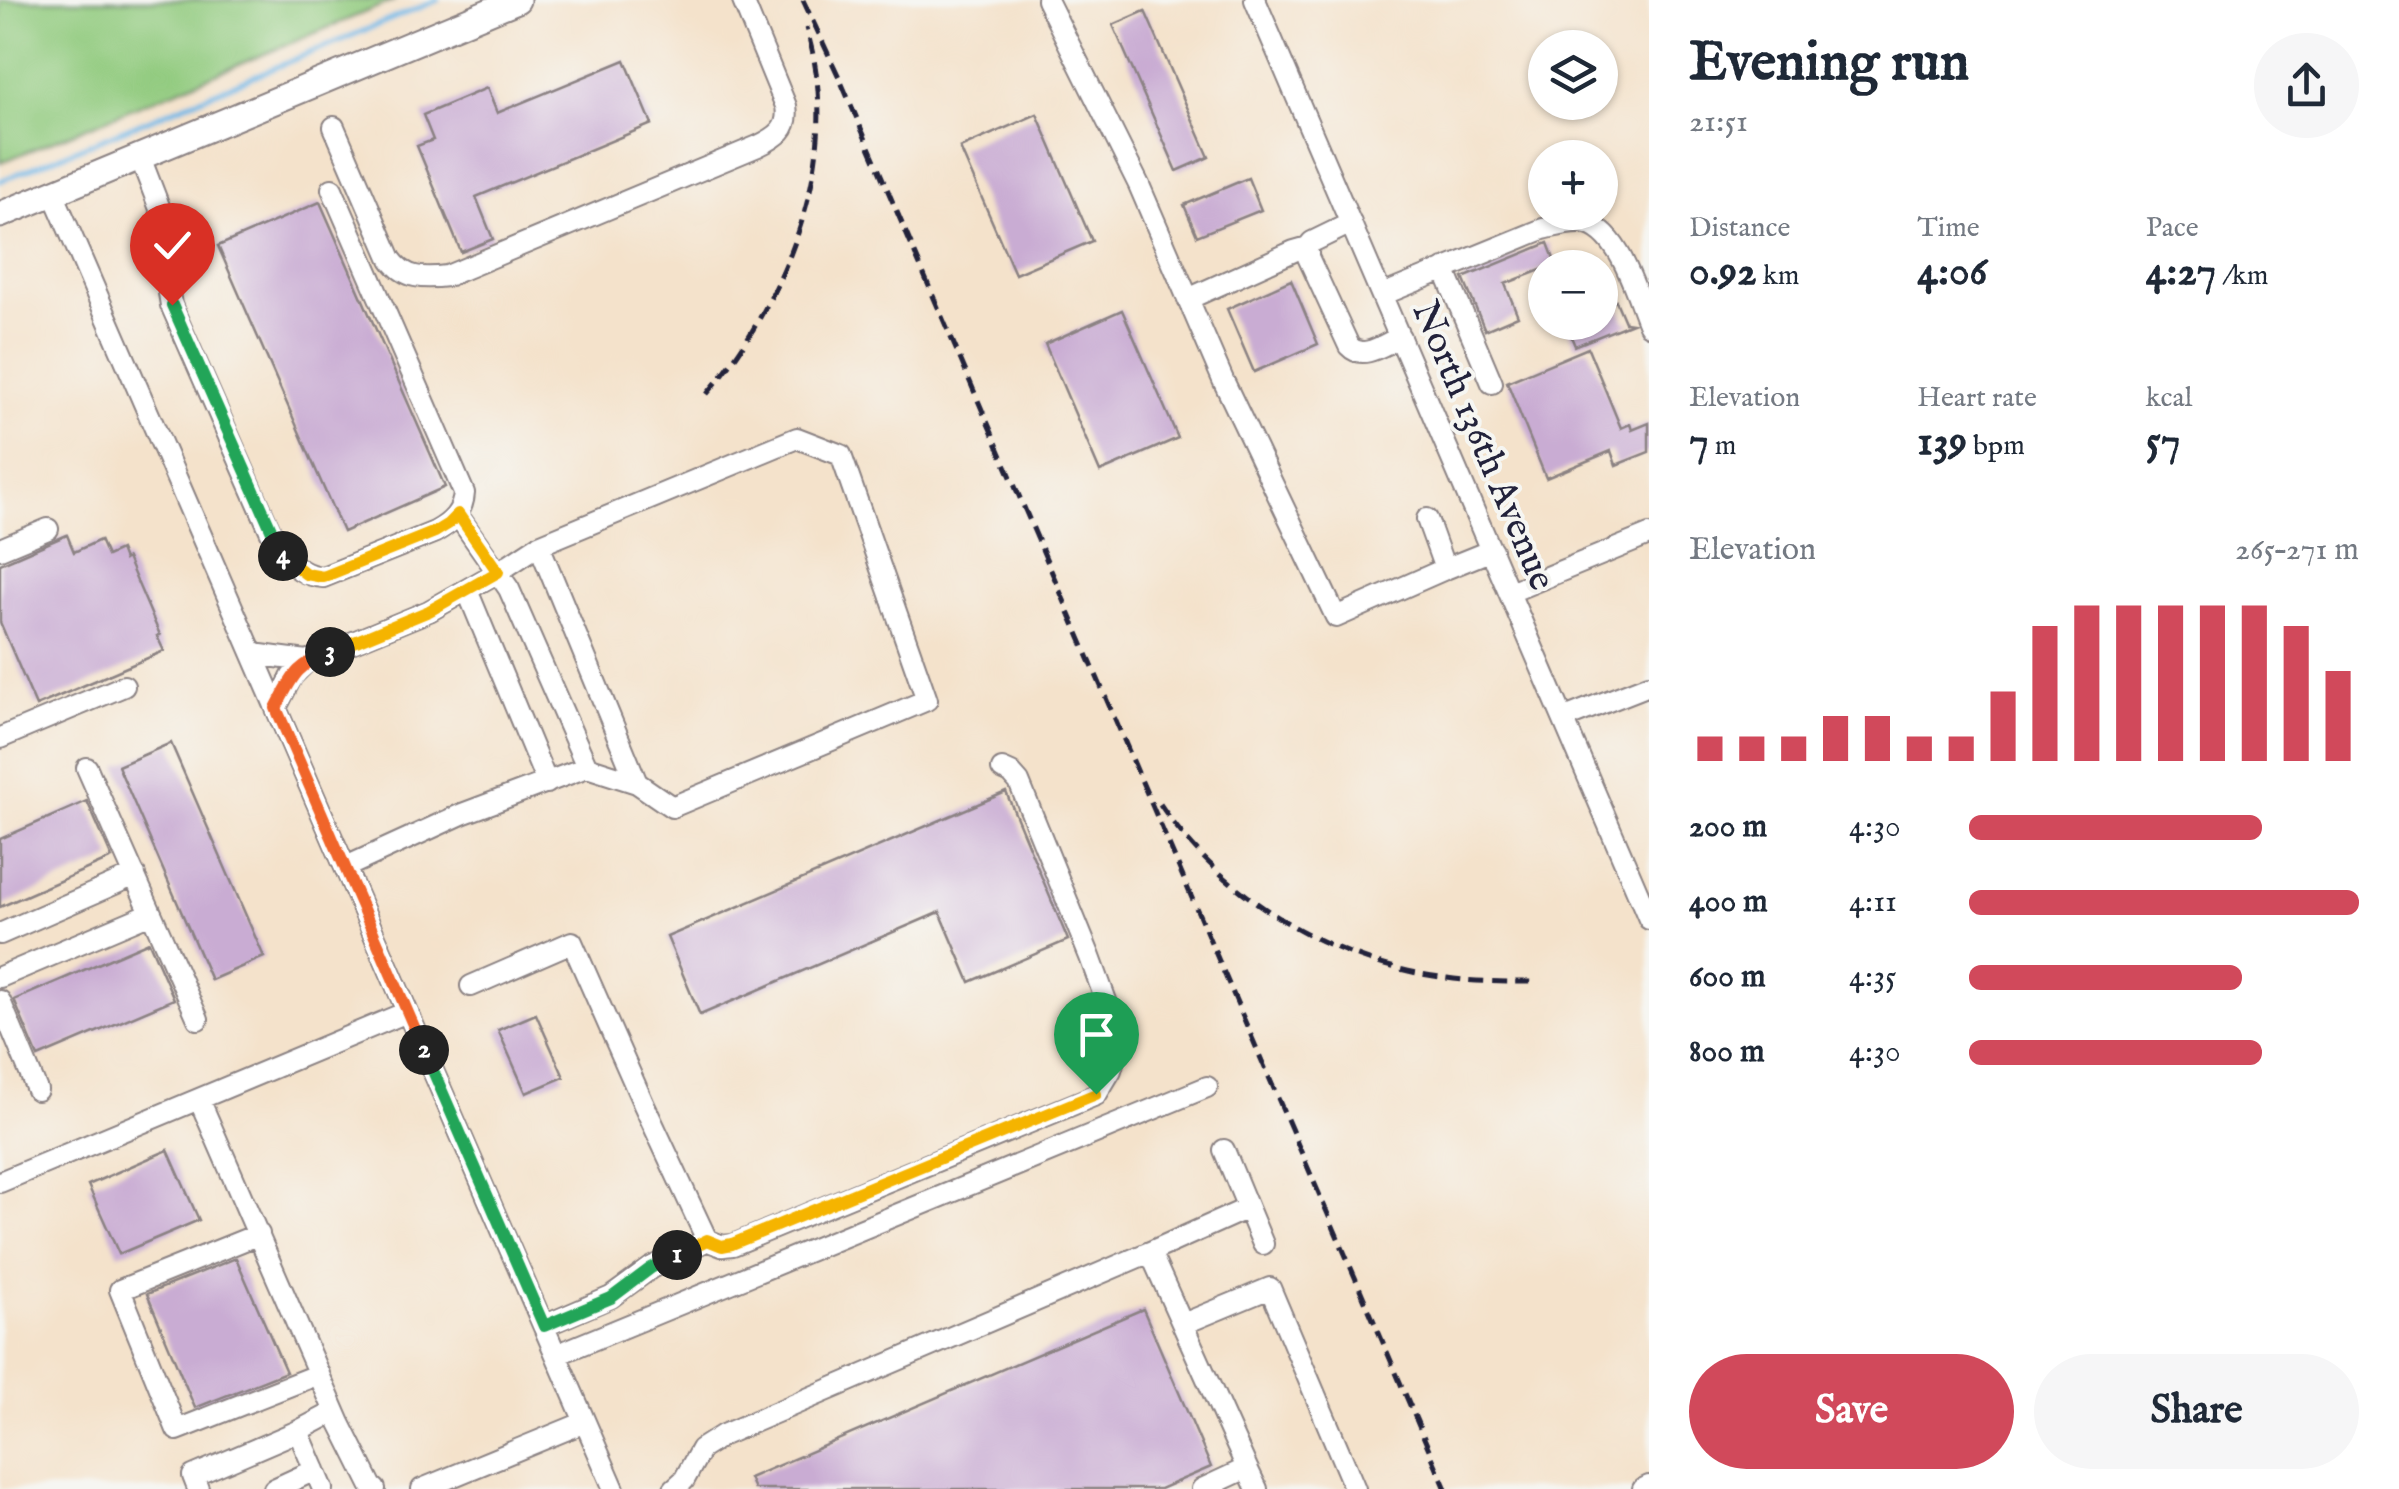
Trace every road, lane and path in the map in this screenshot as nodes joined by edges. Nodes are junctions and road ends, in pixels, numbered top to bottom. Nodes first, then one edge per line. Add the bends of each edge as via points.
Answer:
1 (516, 0) edge
2 (1047, 0) edge
3 (1255, 0) edge
4 (744, 1) edge
5 (334, 127) dead end
6 (140, 157) junction
7 (332, 189) dead end
8 (54, 193) junction
9 (0, 216) edge
10 (1350, 223) junction
11 (1308, 247) junction
12 (1444, 270) junction
13 (1382, 296) junction
14 (1188, 298) junction
15 (1649, 325) edge
16 (1400, 337) junction
17 (1492, 383) dead end
18 (458, 514) junction
19 (1427, 519) dead end
20 (48, 529) dead end
21 (1649, 535) edge
22 (539, 544) junction
23 (0, 549) edge
24 (1492, 550) junction
25 (1445, 570) junction
26 (498, 572) junction
27 (466, 590) junction
28 (1510, 592) junction
29 (252, 654) junction
30 (307, 661) junction
31 (1649, 685) edge
32 (124, 686) dead end
33 (276, 708) junction
34 (1564, 718) junction
35 (0, 738) edge
36 (87, 768) dead end
37 (587, 768) junction
38 (1002, 769) dead end
39 (547, 783) junction
40 (638, 783) junction
41 (346, 868) junction
42 (134, 875) junction
43 (151, 912) junction
44 (1649, 919) edge
45 (0, 934) edge
46 (0, 977) edge
47 (470, 986) dead end
48 (0, 1001) edge
49 (408, 1012) junction
50 (198, 1020) dead end
51 (1207, 1087) dead end
52 (37, 1090) dead end
53 (198, 1099) junction
54 (1224, 1150) dead end
55 (0, 1182) edge
56 (1248, 1208) junction
57 (259, 1234) junction
58 (707, 1240) junction
59 (1264, 1244) dead end
60 (1150, 1252) junction
61 (1182, 1324) junction
62 (544, 1326) junction
63 (556, 1355) junction
64 (318, 1374) junction
65 (334, 1412) junction
66 (585, 1422) junction
67 (298, 1430) junction
68 (1248, 1468) junction
69 (319, 1480) edge
70 (198, 1489) edge
71 (274, 1489) edge
72 (375, 1489) edge
73 (422, 1489) edge
74 (614, 1489) edge
75 (674, 1489) edge
76 (1202, 1489) edge
77 (1256, 1489) edge
78 (1356, 1489) edge

1 - 6 main road
2 - 14 street
3 - 10 street, North 136th Avenue
4 - 5 street via 786,106 784,129 758,146 446,276 400,271 390,259
6 - 8 main road
6 - 18 street via 178,268 172,305 280,553 306,574 323,577 435,532
7 - 18 street via 464,493
8 - 9 main road
8 - 29 street
10 - 11 street
10 - 13 street, North 136th Avenue
11 - 14 street
11 - 16 street via 1355,352
12 - 13 street
12 - 15 street via 1543,229 1585,223 1618,251
12 - 17 street
13 - 16 street, North 136th Avenue
14 - 25 street via 1336,617
16 - 24 street, North 136th Avenue
18 - 26 street
19 - 25 street
20 - 23 street
21 - 28 street
22 - 26 street
22 - 40 street
22 - 40 street via 797,438 841,455 927,700 672,807
24 - 25 street
24 - 28 street, North 136th Avenue
26 - 27 street
26 - 37 street
27 - 30 street
27 - 39 street
28 - 34 street, North 136th Avenue
29 - 30 street
29 - 33 street
30 - 33 street
31 - 34 street
32 - 35 street
33 - 41 street
34 - 44 street, North 136th Avenue
36 - 42 street
37 - 39 street
37 - 40 street
38 - 58 street via 1019,782 1120,1038 1104,1084 1096,1094 732,1244
39 - 41 street
41 - 49 street
42 - 43 street
42 - 45 street
43 - 46 street
43 - 50 street
47 - 58 street via 572,942
48 - 52 street
49 - 53 street
49 - 62 street
51 - 63 street
53 - 55 street
53 - 57 street
54 - 56 street
56 - 59 street
56 - 60 street
57 - 64 street
57 - 64 street via 120,1290 177,1430
58 - 62 street via 611,1298
60 - 61 street
60 - 75 street via 723,1435 702,1449
61 - 68 street
61 - 78 street via 1270,1288
62 - 63 street
63 - 66 street
64 - 65 street
65 - 67 street
65 - 72 street
66 - 73 street
66 - 74 street
67 - 69 street
67 - 70 street via 192,1476
68 - 76 street
68 - 77 street
69 - 71 street

